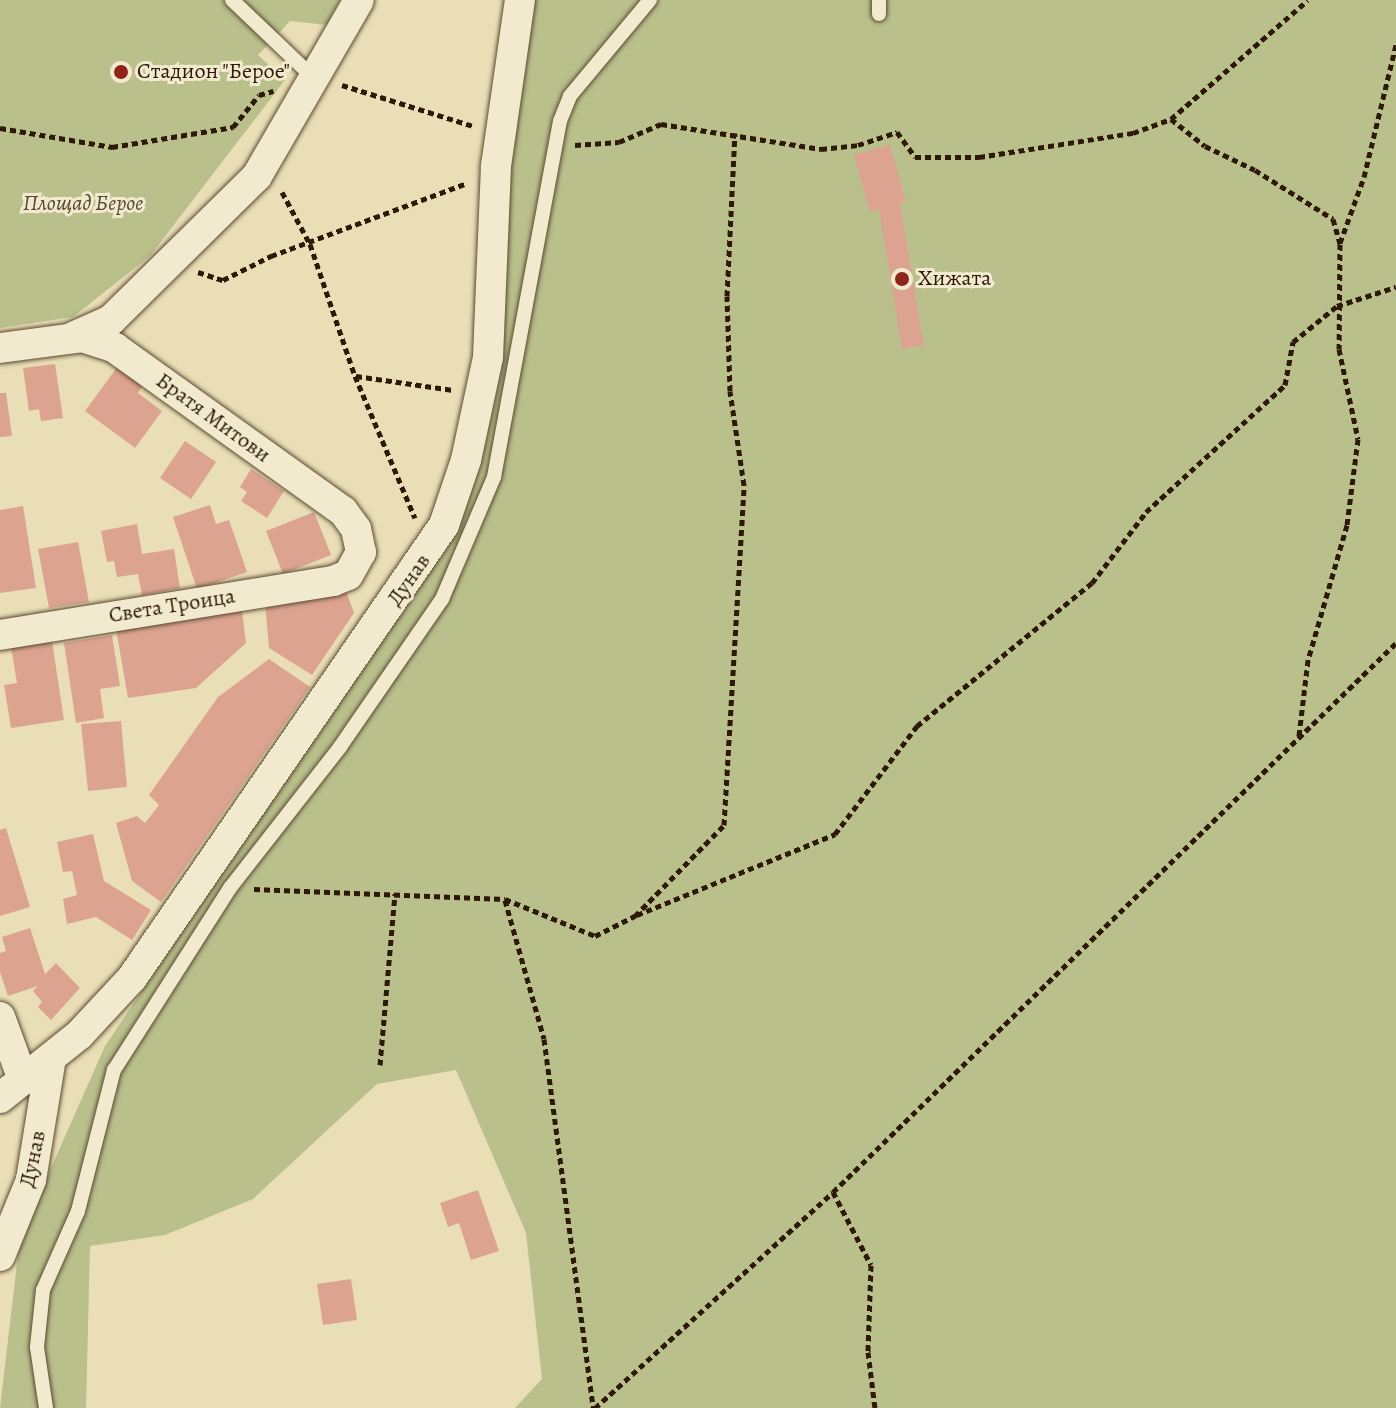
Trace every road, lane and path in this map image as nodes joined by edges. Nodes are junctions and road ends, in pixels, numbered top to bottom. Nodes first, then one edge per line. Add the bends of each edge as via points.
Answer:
1 (232, 0) edge
2 (359, 0) edge
3 (520, 0) edge
4 (650, 0) edge
5 (1308, 0) edge
6 (1396, 45) edge
7 (316, 80) junction
8 (1171, 119) junction
9 (0, 128) edge
10 (735, 133) junction
11 (501, 135) junction
12 (554, 147) junction
13 (496, 166) junction
14 (257, 176) junction
15 (310, 244) junction
16 (1340, 244) junction
17 (170, 264) junction
18 (1396, 287) edge
19 (1337, 306) junction
20 (73, 337) junction
21 (0, 348) edge
22 (355, 376) junction
23 (481, 394) junction
24 (416, 520) dead end
25 (344, 577) joint
26 (0, 635) edge
27 (1396, 643) edge
28 (1299, 737) junction
29 (230, 888) junction
30 (395, 894) junction
31 (505, 899) junction
32 (635, 916) junction
33 (0, 1017) edge
34 (51, 1058) junction
35 (380, 1065) dead end
36 (11, 1089) edge
37 (833, 1192) junction
38 (0, 1256) edge
39 (46, 1408) edge
40 (594, 1408) edge
41 (875, 1408) edge

1 - 7 lane
2 - 7 street
3 - 11 street, Дунав
4 - 12 lane via 570,96
5 - 8 path
6 - 16 path via 1364,177
7 - 9 path via 259,95 233,127 112,147
7 - 11 path via 365,90
7 - 14 street
8 - 10 path via 1133,133 979,157 915,157 897,132 858,145 821,149
8 - 16 path via 1205,146 1333,219
10 - 12 path via 661,124 619,142
10 - 32 path via 727,296 730,391 744,485 729,793 724,825
11 - 13 street, Дунав
12 - 29 lane via 498,458 482,512 442,599 340,747
13 - 15 path via 417,206
13 - 23 street, Дунав via 490,337
14 - 15 path via 288,196
14 - 17 street
15 - 17 path via 223,280
15 - 22 path
16 - 19 path
17 - 20 street via 101,327
18 - 19 path
19 - 28 path via 1339,349 1358,439 1347,525 1308,660
19 - 32 path via 1293,342 1285,385 1146,512 1092,583 917,726 835,834
20 - 21 street, Братя Митови
20 - 25 street, Братя Митови via 115,348 343,511 361,547 358,563
22 - 23 path
22 - 24 path
23 - 34 street, Дунав via 457,494 422,564 144,961 89,1025
25 - 26 street, Света Троица
27 - 28 path
28 - 37 path
29 - 30 path
29 - 39 lane via 114,1070 78,1211 43,1290 37,1347
30 - 31 path
30 - 35 path
31 - 32 path via 595,936
31 - 40 path via 544,1039
33 - 36 street
34 - 36 street, Дунав
34 - 38 street, Дунав via 31,1180
37 - 40 path
37 - 41 path via 871,1265 868,1352

